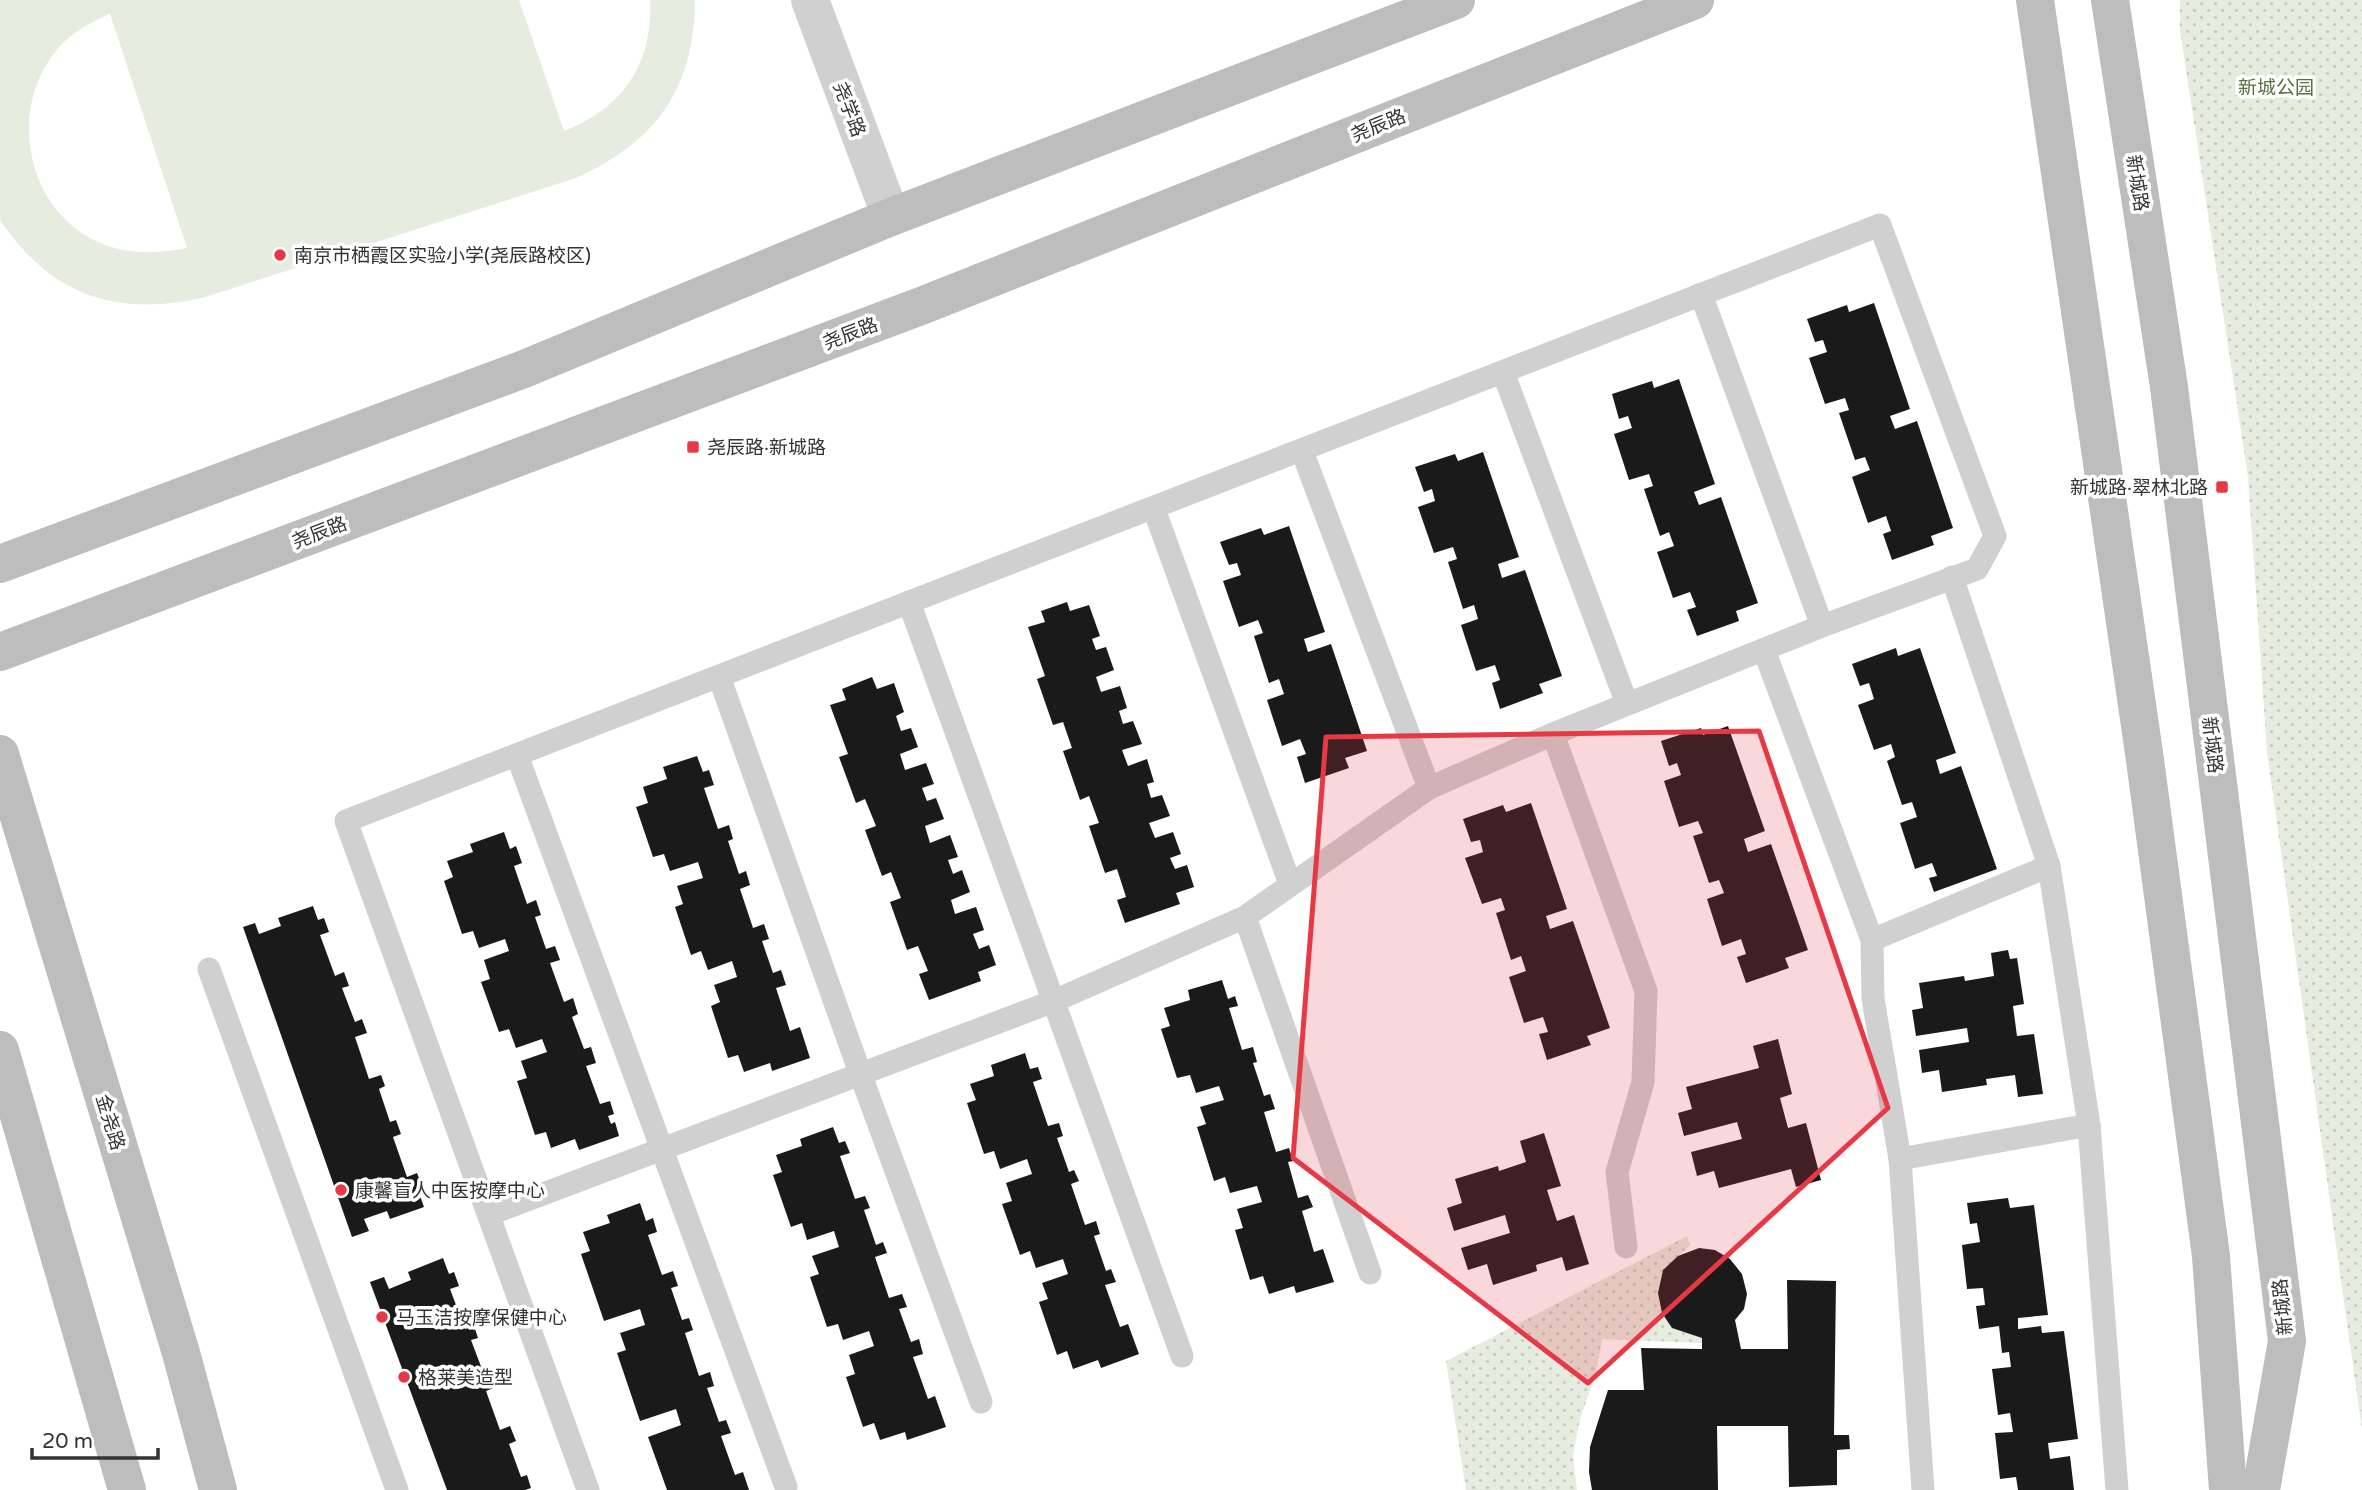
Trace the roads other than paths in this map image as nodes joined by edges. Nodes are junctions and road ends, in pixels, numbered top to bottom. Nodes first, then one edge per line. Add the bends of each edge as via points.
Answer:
1 (810, 0) edge
2 (1456, 0) edge
3 (1695, 0) edge
4 (2035, 0) edge
5 (2110, 0) edge
6 (891, 217) junction
7 (1701, 294) junction
8 (1503, 372) junction
9 (1302, 451) junction
10 (1154, 509) junction
11 (0, 564) edge
12 (1952, 577) junction
13 (909, 602) junction
14 (1822, 626) junction
15 (1764, 650) junction
16 (0, 652) edge
17 (720, 679) junction
18 (1627, 704) junction
19 (1553, 734) junction
20 (0, 754) edge
21 (517, 755) junction
22 (1429, 788) junction
23 (2049, 866) junction
24 (1290, 884) junction
25 (1245, 917) junction
26 (1872, 940) junction
27 (209, 969) dead end
28 (1054, 1001) junction
29 (0, 1050) edge
30 (860, 1073) junction
31 (2089, 1125) junction
32 (663, 1149) junction
33 (1900, 1159) junction
34 (490, 1214) junction
35 (1626, 1247) dead end
36 (1370, 1273) dead end
37 (1182, 1356) dead end
38 (981, 1402) dead end
39 (786, 1487) dead end
40 (127, 1490) edge
41 (218, 1490) edge
42 (397, 1490) edge
43 (588, 1490) edge
44 (1923, 1490) edge
45 (2116, 1490) edge
46 (2228, 1490) edge
47 (2261, 1490) edge

1 - 6 street, 尧学路
2 - 6 main road
3 - 16 main road, 尧辰路 via 921,306
4 - 46 main road via 2211,1256
5 - 47 main road, 新城路 via 2169,387 2287,1341
6 - 11 main road via 524,369
7 - 8 lane
7 - 12 lane via 1880,225 1995,536 1977,569
7 - 14 lane
8 - 9 lane
8 - 18 lane
9 - 10 lane
9 - 22 lane
10 - 13 lane
10 - 24 lane
12 - 14 lane
12 - 23 lane
13 - 17 lane
13 - 28 lane
14 - 15 lane
15 - 18 lane
15 - 26 lane
17 - 21 lane
17 - 30 lane
18 - 19 lane
19 - 22 lane
19 - 35 lane via 1646,991 1643,1082 1617,1172
20 - 41 main road, 金尧路
21 - 32 lane
21 - 34 lane via 346,821
22 - 24 lane
23 - 26 lane
23 - 31 lane
24 - 25 lane
25 - 28 lane
25 - 36 lane
26 - 33 lane via 1873,999
27 - 42 lane
28 - 30 lane
28 - 37 lane
29 - 40 main road
30 - 32 lane
30 - 38 lane
31 - 33 lane
31 - 45 lane
32 - 34 lane
32 - 39 lane
33 - 44 lane
34 - 43 lane

